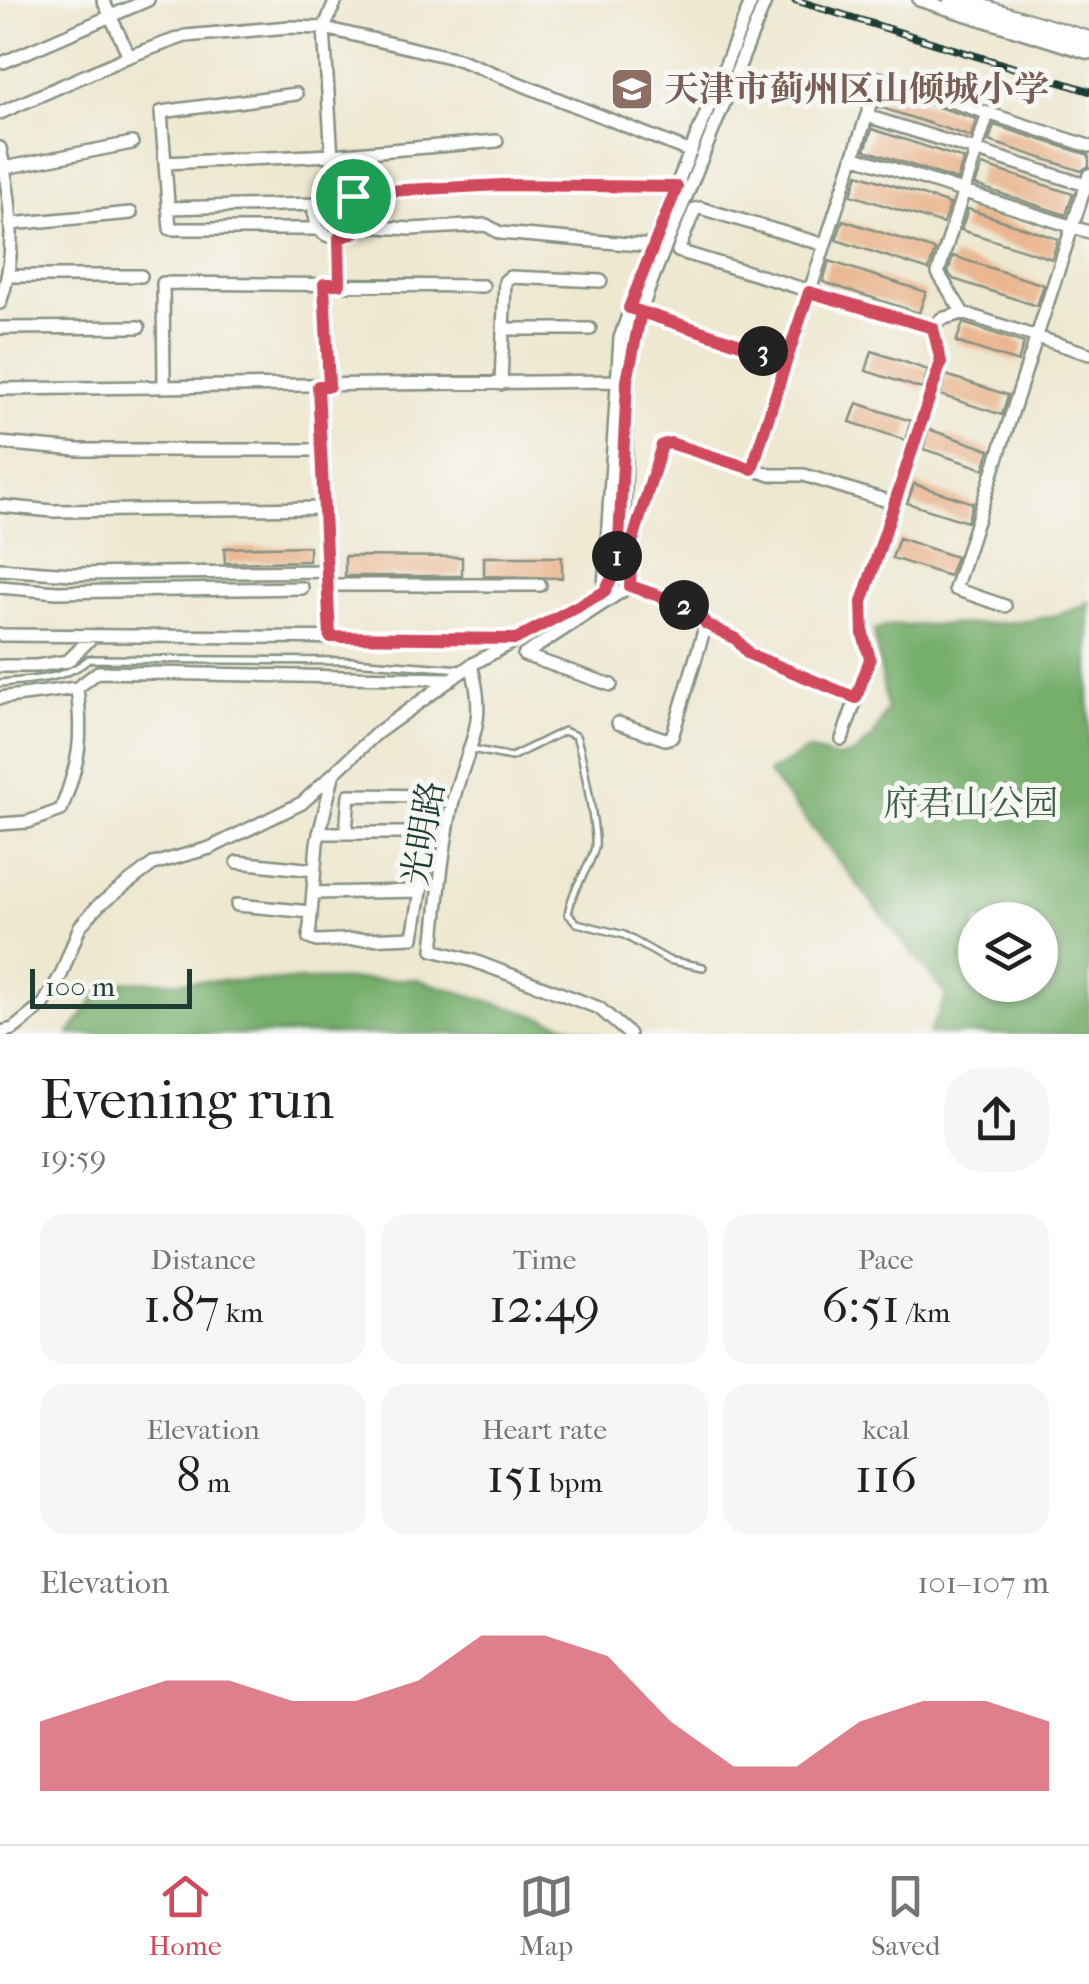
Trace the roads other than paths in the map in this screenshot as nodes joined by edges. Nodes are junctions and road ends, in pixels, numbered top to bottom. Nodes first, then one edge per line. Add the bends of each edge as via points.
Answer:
1 (103, 0) edge
2 (148, 0) edge
3 (336, 0) edge
4 (752, 0) edge
5 (766, 0) edge
6 (919, 0) edge
7 (952, 0) edge
8 (992, 0) edge
9 (109, 16) junction
10 (324, 28) junction
11 (1089, 28) edge
12 (1089, 40) edge
13 (1089, 53) edge
14 (129, 56) junction
15 (4, 62) dead end
16 (296, 94) dead end
17 (0, 113) edge
18 (988, 114) junction
19 (866, 116) junction
20 (497, 142) dead end
21 (132, 143) dead end
22 (1089, 146) edge
23 (0, 148) edge
24 (976, 151) junction
25 (691, 152) junction
26 (332, 155) junction
27 (854, 156) junction
28 (165, 162) junction
29 (4, 168) junction
30 (1088, 182) edge
31 (677, 187) junction
32 (334, 191) junction
33 (964, 192) junction
34 (348, 193) junction
35 (316, 204) junction
36 (168, 208) junction
37 (131, 213) dead end
38 (10, 224) junction
39 (360, 226) junction
40 (1072, 226) junction
41 (318, 229) junction
42 (1089, 232) edge
43 (339, 238) junction
44 (824, 245) junction
45 (652, 246) junction
46 (7, 276) junction
47 (141, 276) dead end
48 (601, 281) dead end
49 (324, 284) junction
50 (340, 284) junction
51 (483, 286) dead end
52 (809, 292) junction
53 (0, 304) edge
54 (635, 310) junction
55 (963, 313) junction
56 (139, 327) dead end
57 (0, 328) edge
58 (503, 328) junction
59 (590, 328) dead end
60 (933, 328) junction
61 (1037, 337) junction
62 (1089, 354) edge
63 (787, 359) junction
64 (616, 382) junction
65 (500, 384) junction
66 (164, 386) junction
67 (324, 386) junction
68 (0, 389) edge
69 (0, 443) edge
70 (320, 450) junction
71 (752, 469) junction
72 (894, 503) junction
73 (0, 506) edge
74 (322, 508) junction
75 (0, 569) edge
76 (325, 578) junction
77 (540, 585) dead end
78 (630, 586) junction
79 (0, 587) edge
80 (302, 588) dead end
81 (604, 592) junction
82 (1005, 606) dead end
83 (706, 624) junction
84 (0, 636) edge
85 (94, 636) junction
86 (330, 637) junction
87 (516, 639) junction
88 (0, 666) edge
89 (468, 667) junction
90 (450, 678) junction
91 (0, 682) edge
92 (611, 685) dead end
93 (77, 688) junction
94 (0, 698) edge
95 (856, 698) junction
96 (618, 723) dead end
97 (842, 739) dead end
98 (472, 749) junction
99 (334, 776) junction
100 (0, 824) edge
101 (346, 833) junction
102 (431, 833) junction
103 (320, 834) junction
104 (237, 862) dead end
105 (315, 870) junction
106 (420, 891) junction
107 (313, 893) junction
108 (237, 905) dead end
109 (311, 912) junction
110 (703, 967) dead end
111 (0, 1032) edge
112 (630, 1034) edge

1 - 9 street
2 - 9 street
3 - 10 street
4 - 25 street
5 - 54 street
6 - 13 street
7 - 12 highway
8 - 11 highway
9 - 14 street
9 - 15 street
10 - 14 street via 186,36
10 - 25 street via 458,59
10 - 26 street
14 - 17 street
16 - 28 street via 161,112
18 - 19 street via 878,78
18 - 22 street
18 - 24 street
19 - 24 street
19 - 27 street
20 - 26 street
21 - 29 street
23 - 29 street
24 - 30 street
24 - 33 street
25 - 31 street
26 - 28 street
26 - 32 street
27 - 33 street
27 - 44 street
28 - 36 street
29 - 38 street
30 - 40 street
31 - 34 street via 502,185
31 - 45 street
32 - 34 street
32 - 35 street
33 - 40 street
33 - 55 street via 938,274
34 - 39 street via 361,203
35 - 36 street
35 - 41 street
36 - 41 street via 170,229
37 - 38 street
38 - 46 street
39 - 43 street
39 - 45 street via 486,225 500,234
40 - 42 street
40 - 61 street
41 - 43 street
43 - 50 street
44 - 52 street
44 - 52 street via 700,208 678,252
45 - 54 street
46 - 47 street
46 - 53 street
48 - 58 street via 510,278
49 - 50 street
49 - 66 street via 163,282
49 - 67 street
50 - 51 street
52 - 60 street
52 - 63 street
54 - 63 street
54 - 64 street via 620,338
54 - 81 street via 619,542
55 - 60 street
55 - 61 street
56 - 57 street
58 - 59 street
58 - 65 street
60 - 72 street via 941,362
61 - 62 street
61 - 82 street via 956,589
63 - 71 street
64 - 65 street
64 - 81 street
65 - 67 street
66 - 67 street
66 - 68 street
67 - 70 street
69 - 70 street via 78,450
70 - 74 street
71 - 72 street via 804,475
71 - 78 street via 662,445 632,543
72 - 95 street via 862,602 870,659
73 - 74 street via 53,512
74 - 76 street
75 - 76 street
76 - 77 street
76 - 86 street
78 - 83 street via 697,609
78 - 92 street via 524,655
79 - 80 street
81 - 87 street
83 - 95 street via 749,654
83 - 96 street via 672,736
84 - 85 street
85 - 86 street
85 - 88 street via 68,661
86 - 87 street
87 - 89 street
89 - 90 street
89 - 91 lane via 89,658 73,673
89 - 98 street, 光明路 via 480,699
90 - 93 street via 98,672
90 - 99 street via 377,733
93 - 94 street
93 - 100 street via 83,735 62,810
95 - 97 street
98 - 110 lane via 511,758 564,732 576,736 595,847 568,914 624,934 668,960
98 - 112 street, 光明路 via 453,802 432,950 599,1008
99 - 103 street
99 - 111 street via 302,804 251,829 154,864 99,905 80,926 43,1004
101 - 102 street
101 - 102 street via 349,795 432,794 438,796
101 - 103 street
102 - 106 street
103 - 105 street
104 - 105 street
105 - 107 street
106 - 107 street
106 - 109 street via 413,937 316,941 309,938
107 - 109 street
108 - 109 street

